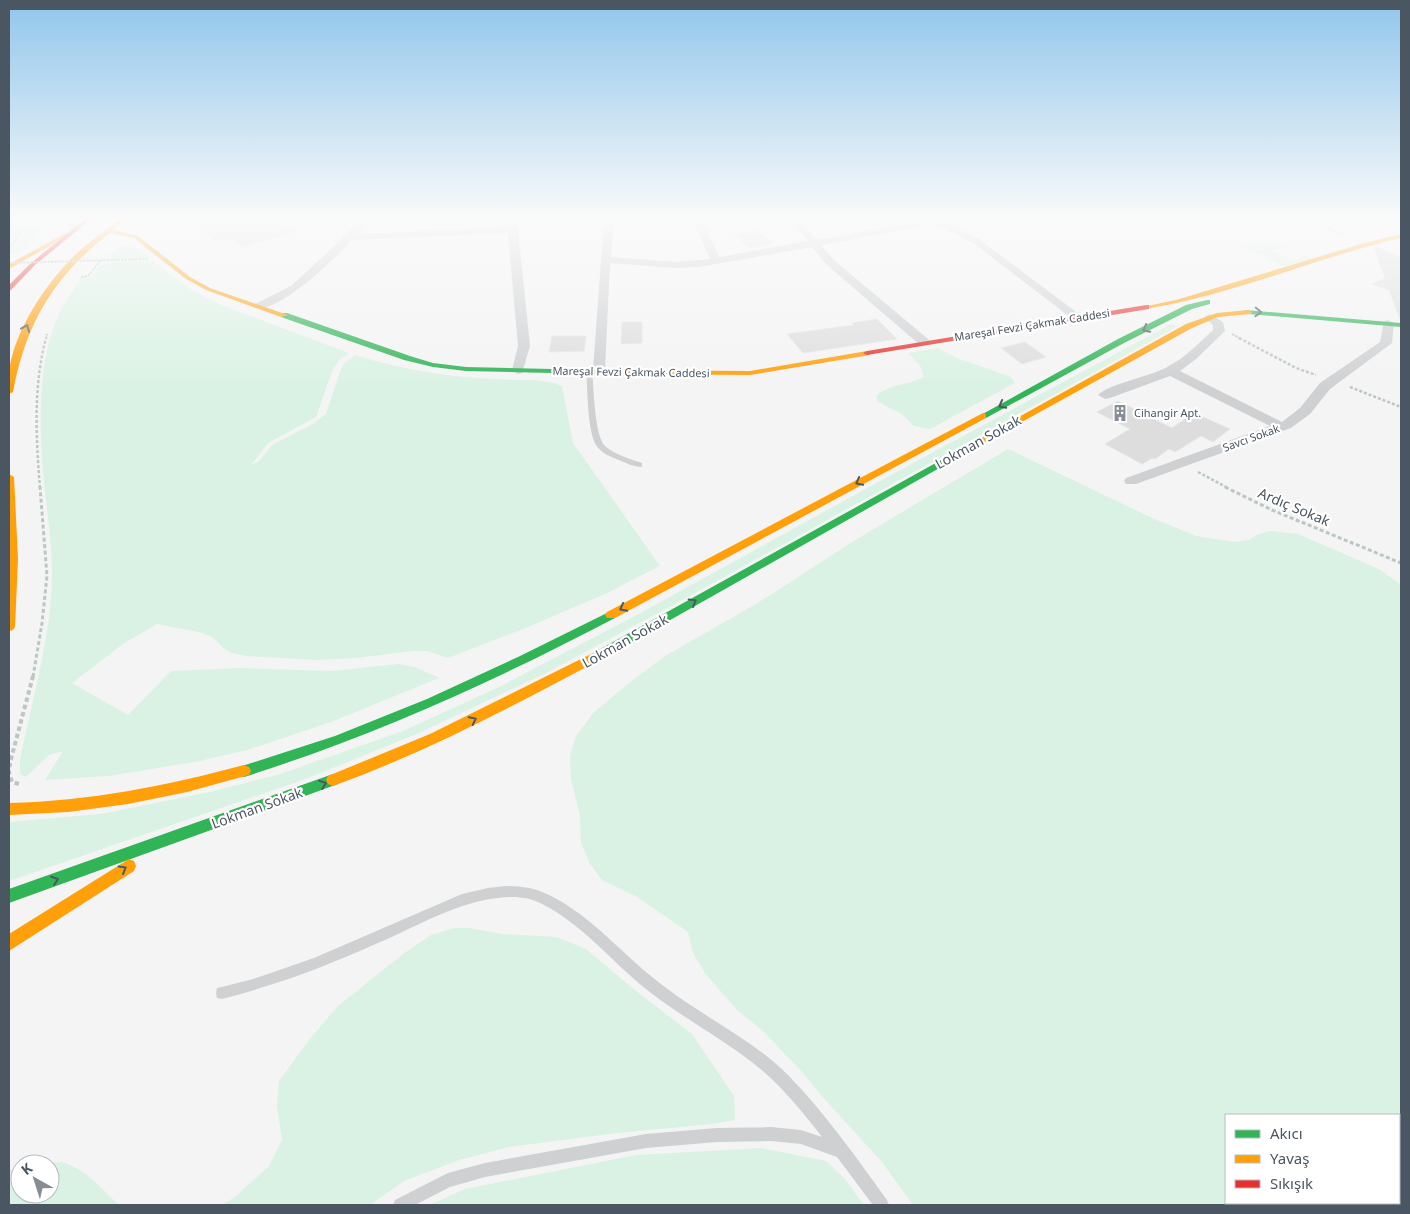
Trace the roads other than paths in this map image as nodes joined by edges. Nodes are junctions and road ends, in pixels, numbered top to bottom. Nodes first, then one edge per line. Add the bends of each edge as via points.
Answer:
1 (21, 277) edge
2 (59, 277) edge
3 (188, 277) edge
4 (307, 277) edge
5 (517, 277) edge
6 (603, 277) edge
7 (846, 277) edge
8 (1023, 277) edge
9 (1260, 277) edge
10 (9, 289) edge
11 (1220, 301) dead end
12 (1177, 302) junction
13 (1236, 302) dead end
14 (258, 306) junction
15 (1189, 307) junction
16 (1401, 315) edge
17 (1210, 317) junction
18 (1078, 318) junction
19 (1394, 324) edge
20 (924, 342) junction
21 (518, 370) junction
22 (594, 370) junction
23 (1170, 371) junction
24 (9, 392) edge
25 (1105, 395) dead end
26 (1282, 427) junction
27 (639, 465) dead end
28 (9, 477) edge
29 (1132, 481) dead end
30 (9, 628) edge
31 (9, 809) edge
32 (182, 834) junction
33 (9, 896) edge
34 (9, 943) edge
35 (222, 992) dead end
36 (843, 1151) junction
37 (400, 1205) edge
38 (882, 1205) edge

1 - 10 main road
24 -> 2 main road via 20,343 31,315
3 - 14 main road, Mareşal Fevzi Çakmak Caddesi via 226,296
4 - 14 street via 295,288
5 - 21 street via 524,346
6 - 22 street
7 - 20 street
8 - 18 street
9 - 12 main road, Mareşal Fevzi Çakmak Caddesi
11 - 15 main road
12 - 15 main road
12 - 18 main road, Mareşal Fevzi Çakmak Caddesi
13 - 16 main road
14 - 21 main road, Mareşal Fevzi Çakmak Caddesi via 432,365
15 - 17 main road
15 -> 31 main road, Lokman Sokak via 579,632 412,712 297,756 193,785 75,805
17 -> 19 main road via 1235,312 1262,312
17 - 23 street via 1219,331
32 -> 17 main road, Lokman Sokak via 359,771 515,699 613,648 913,478
18 - 20 main road, Mareşal Fevzi Çakmak Caddesi
19 - 26 street, Savcı Sokak via 1386,343 1378,351 1332,380 1305,411
20 - 22 main road, Mareşal Fevzi Çakmak Caddesi via 750,373
21 - 22 main road, Mareşal Fevzi Çakmak Caddesi
22 - 27 lane via 594,426 600,445
23 - 25 street
23 - 26 street
26 - 29 street, Savcı Sokak
28 - 30 main road via 13,559
33 -> 32 main road, Lokman Sokak
34 -> 32 main road via 102,881
35 - 36 lane via 293,972 483,893 533,894 562,910 646,981 774,1071
36 - 37 lane via 801,1137 770,1134 646,1141 485,1170 448,1180
36 - 38 lane

